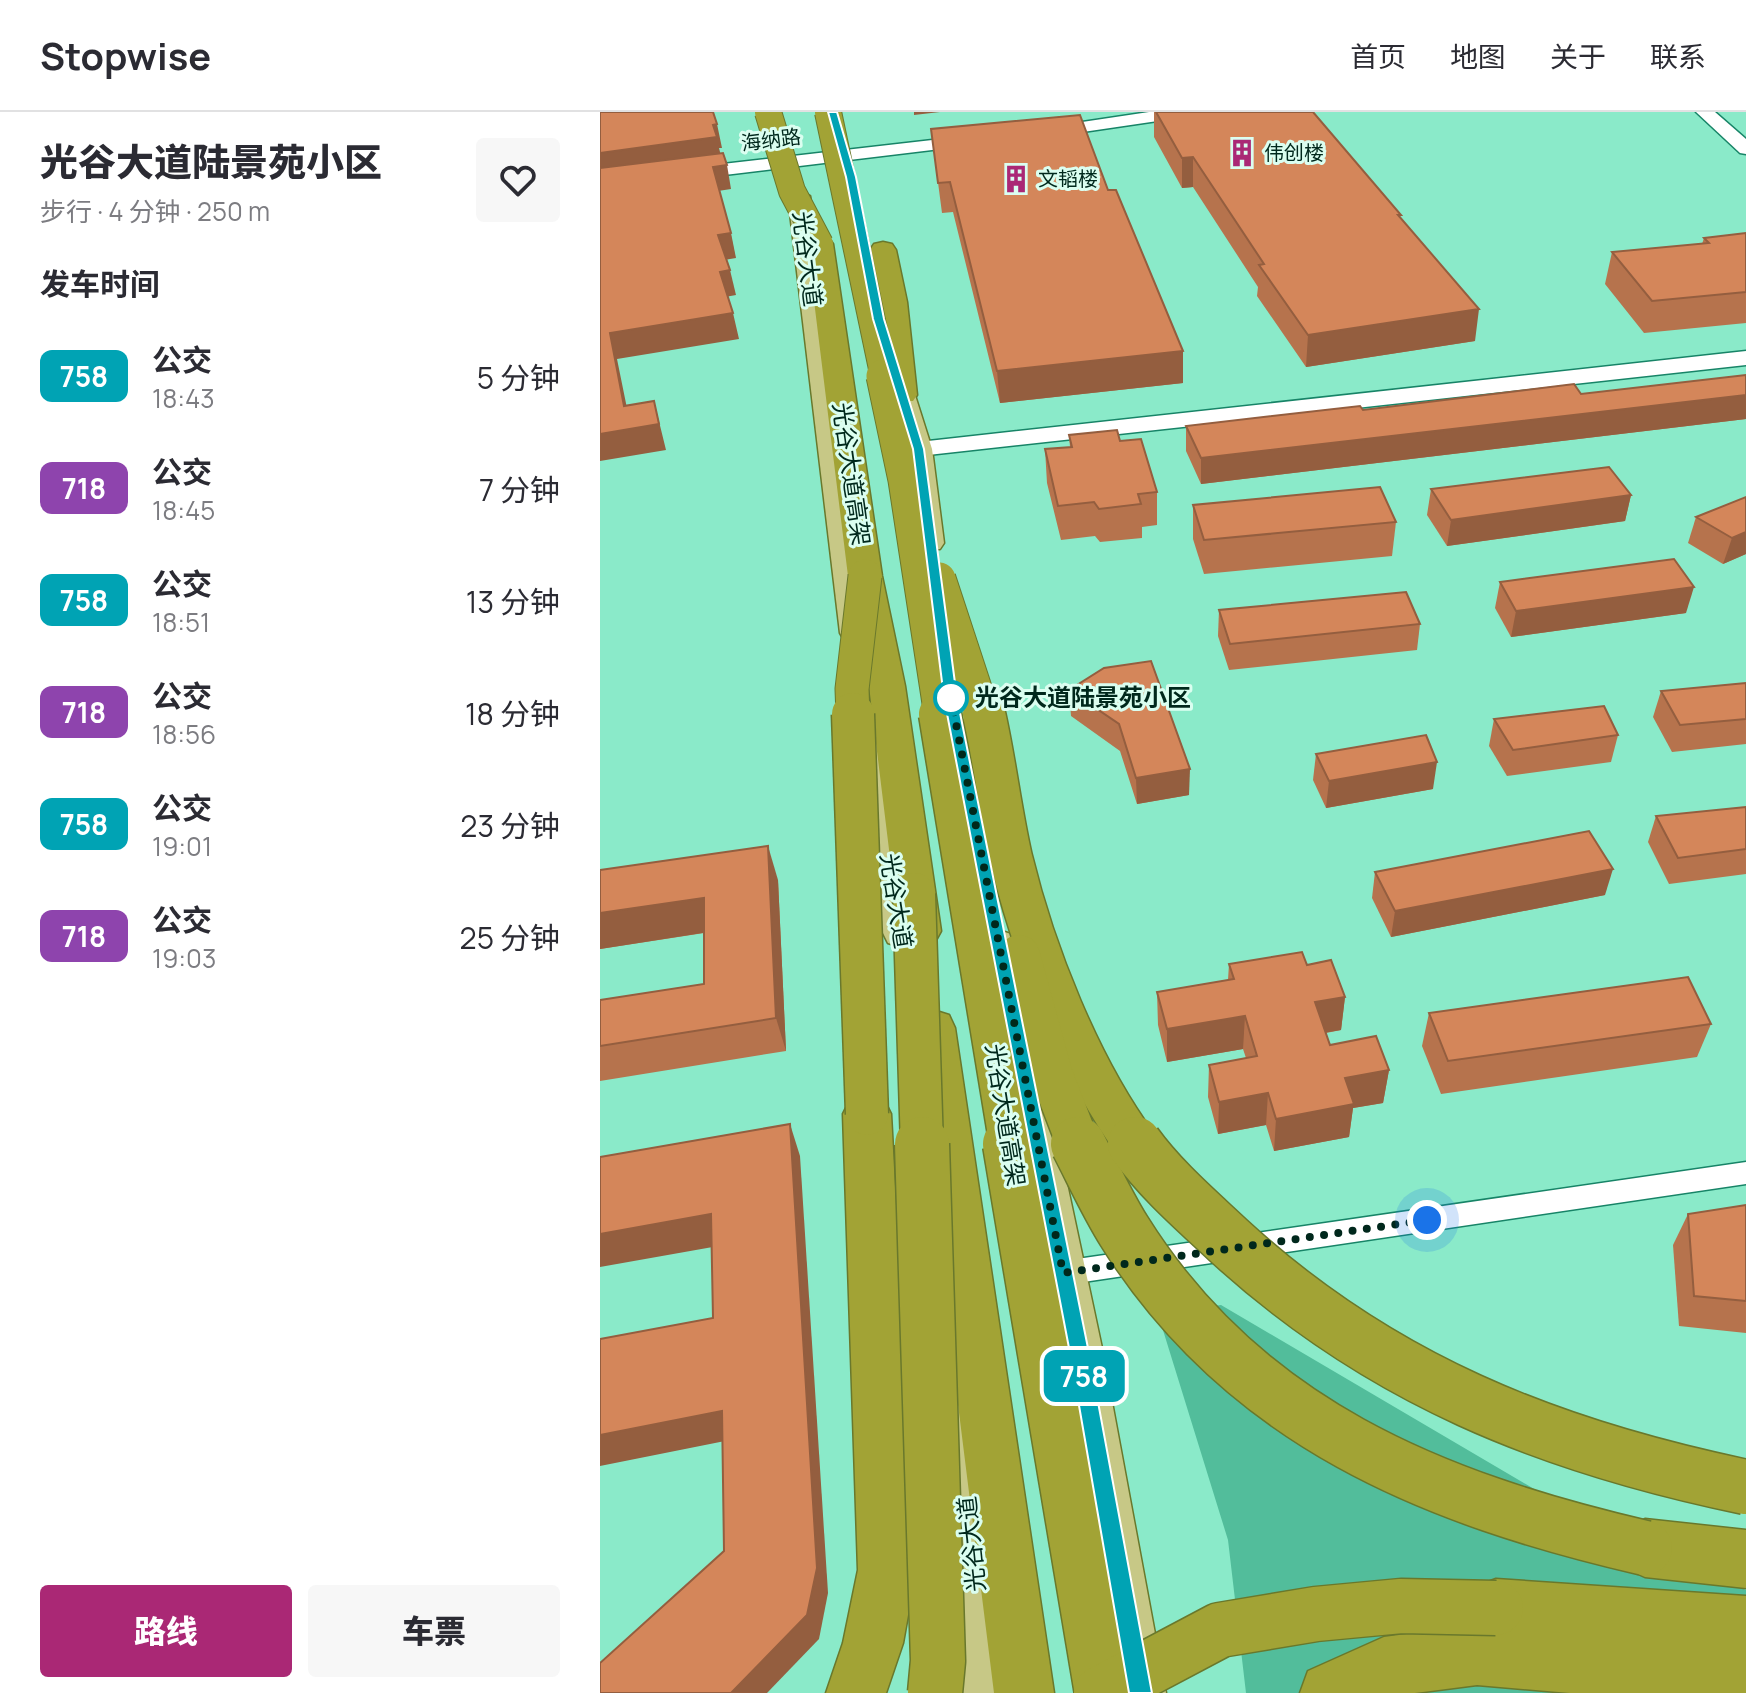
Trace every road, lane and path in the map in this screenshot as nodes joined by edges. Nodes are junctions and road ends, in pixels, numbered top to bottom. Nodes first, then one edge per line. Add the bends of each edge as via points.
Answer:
1 (768, 112) edge
2 (781, 112) edge
3 (794, 112) edge
4 (830, 112) edge
5 (850, 112) edge
6 (1185, 112) edge
7 (1705, 112) edge
8 (1029, 135) edge
9 (999, 138) edge
10 (1746, 149) edge
11 (794, 159) junction
12 (857, 166) junction
13 (600, 184) edge
14 (877, 221) dead end
15 (820, 244) junction
16 (1746, 358) edge
17 (902, 395) junction
18 (912, 464) junction
19 (865, 576) junction
20 (914, 894) junction
21 (1746, 1173) edge
22 (1063, 1273) junction
23 (1746, 1487) edge
24 (1746, 1559) edge
25 (1746, 1626) edge
26 (1746, 1678) edge
27 (856, 1693) edge
28 (935, 1693) edge
29 (986, 1693) edge
30 (1024, 1693) edge
31 (1102, 1693) edge
32 (1140, 1693) edge
33 (1330, 1693) edge

1 - 15 highway, bridge via 792,191
2 - 11 main road, 光谷大道
3 - 15 highway, 光谷大道高架 via 816,190
4 - 12 main road
4 - 18 highway, 光谷大道高架, bridge
5 - 12 highway
6 - 8 street
7 - 10 street
9 - 12 street, 海纳路
11 - 12 street, 海纳路
11 - 13 street, 海纳路
11 - 29 main road, 光谷大道 via 850,599 929,1111
12 - 17 main road via 878,319
14 - 17 highway via 893,302
15 - 19 highway, 光谷大道高架
16 - 18 street
17 - 18 main road
18 - 22 main road via 951,698
18 - 23 highway, bridge via 978,692 1023,901 1099,1083 1133,1141 1168,1184 1281,1288 1334,1327 1449,1394 1507,1422 1570,1443
18 - 24 highway, bridge via 1007,908 1056,1090 1121,1228 1159,1284 1265,1390 1378,1462 1506,1515 1575,1534
18 - 31 highway, 光谷大道高架, bridge via 957,824
19 - 20 highway, 光谷大道高架, bridge via 887,686
19 - 27 highway, bridge via 852,689 887,1570 873,1643
20 - 28 highway, bridge
20 - 30 highway, 光谷大道高架, bridge
21 - 22 street
22 - 32 main road
25 - 31 highway, bridge via 1496,1608 1401,1606 1316,1614 1220,1630
26 - 33 highway via 1477,1655 1384,1667

